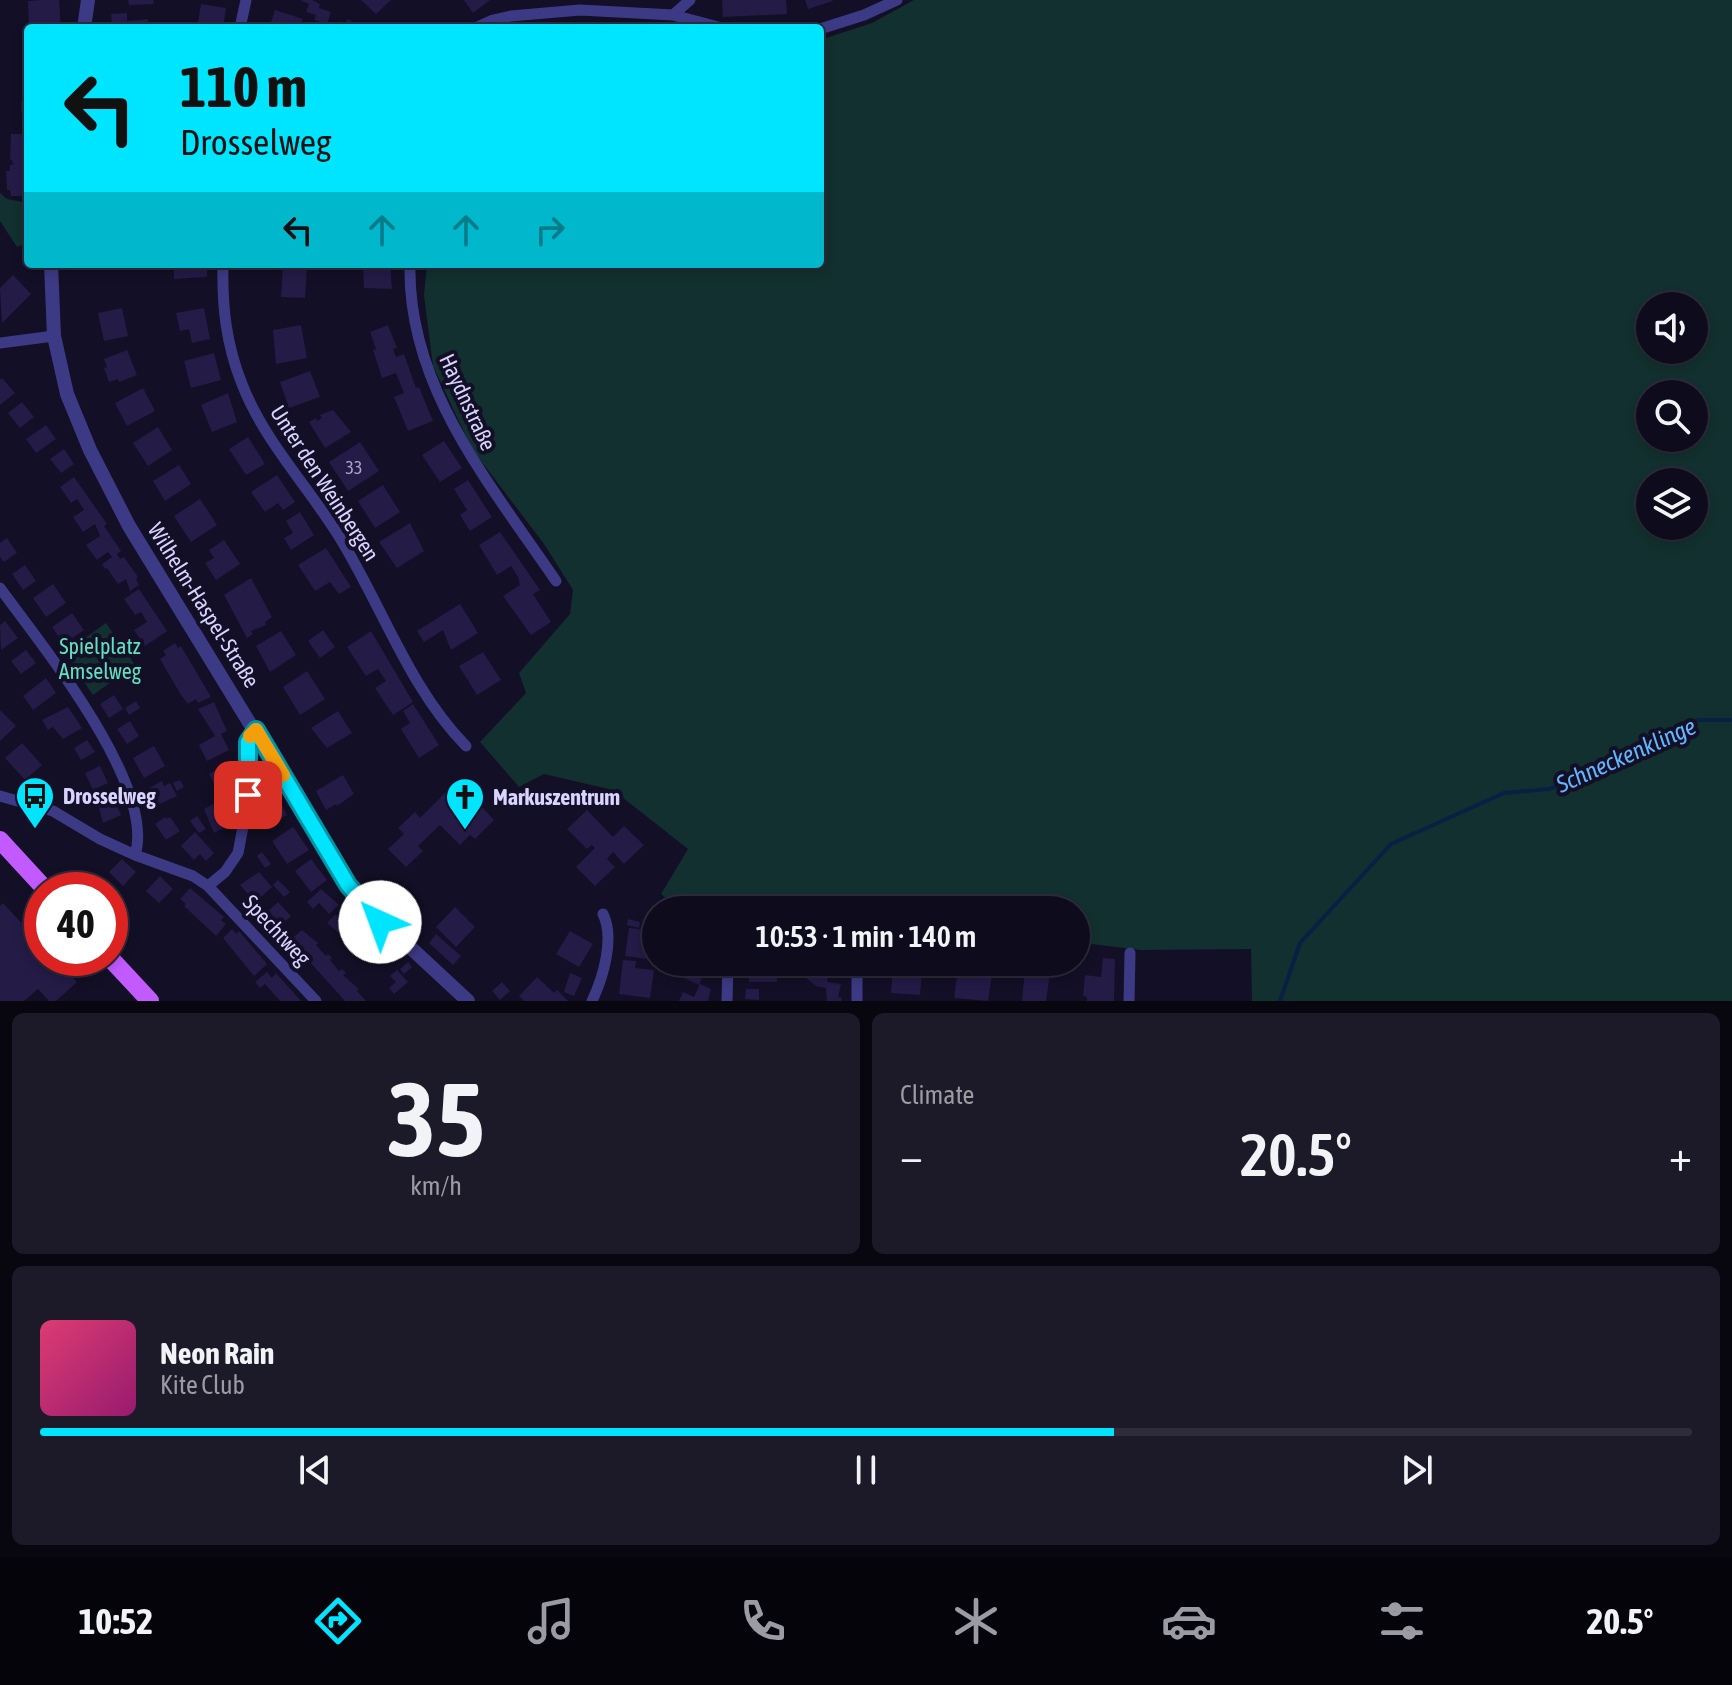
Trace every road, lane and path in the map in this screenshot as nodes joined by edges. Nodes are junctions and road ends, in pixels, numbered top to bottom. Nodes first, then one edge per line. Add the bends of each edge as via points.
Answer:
1 (88, 0) edge
2 (246, 0) edge
3 (690, 0) edge
4 (897, 0) edge
5 (673, 15) junction
6 (85, 24) edge
7 (241, 24) edge
8 (484, 24) edge
9 (707, 24) edge
10 (824, 28) edge
11 (51, 268) edge
12 (223, 268) edge
13 (410, 268) edge
14 (54, 336) junction
15 (0, 343) edge
16 (556, 581) dead end
17 (0, 588) edge
18 (256, 730) junction
19 (466, 746) dead end
20 (0, 796) edge
21 (0, 840) edge
22 (135, 855) junction
23 (29, 872) edge
24 (208, 886) junction
25 (603, 914) dead end
26 (1130, 953) dead end
27 (127, 976) edge
28 (728, 976) edge
29 (857, 976) edge
30 (461, 999) edge
31 (150, 1001) edge
32 (316, 1001) edge
33 (592, 1001) edge
34 (727, 1001) edge
35 (857, 1001) edge
36 (1129, 1001) edge

1 - 6 street
2 - 7 street
3 - 5 street
4 - 10 street
5 - 8 street via 547,11
5 - 9 street
11 - 14 street, Wilhelm-Haspel-Straße
12 - 19 street, Unter den Weinbergen via 229,349 257,418 320,505 419,684
13 - 16 street, Haydnstraße via 417,329 440,399 474,463
14 - 15 street
14 - 18 street, Wilhelm-Haspel-Straße via 67,394 103,476
17 - 22 street via 83,704 112,755 134,812
18 - 24 street via 248,742 246,811 238,853
18 - 30 street, Wilhelm-Haspel-Straße via 356,897
20 - 22 street via 53,811
21 - 23 main road
22 - 24 street
24 - 32 street, Spechtweg
25 - 33 street via 607,943
26 - 36 street
27 - 31 main road
28 - 34 street
29 - 35 street

